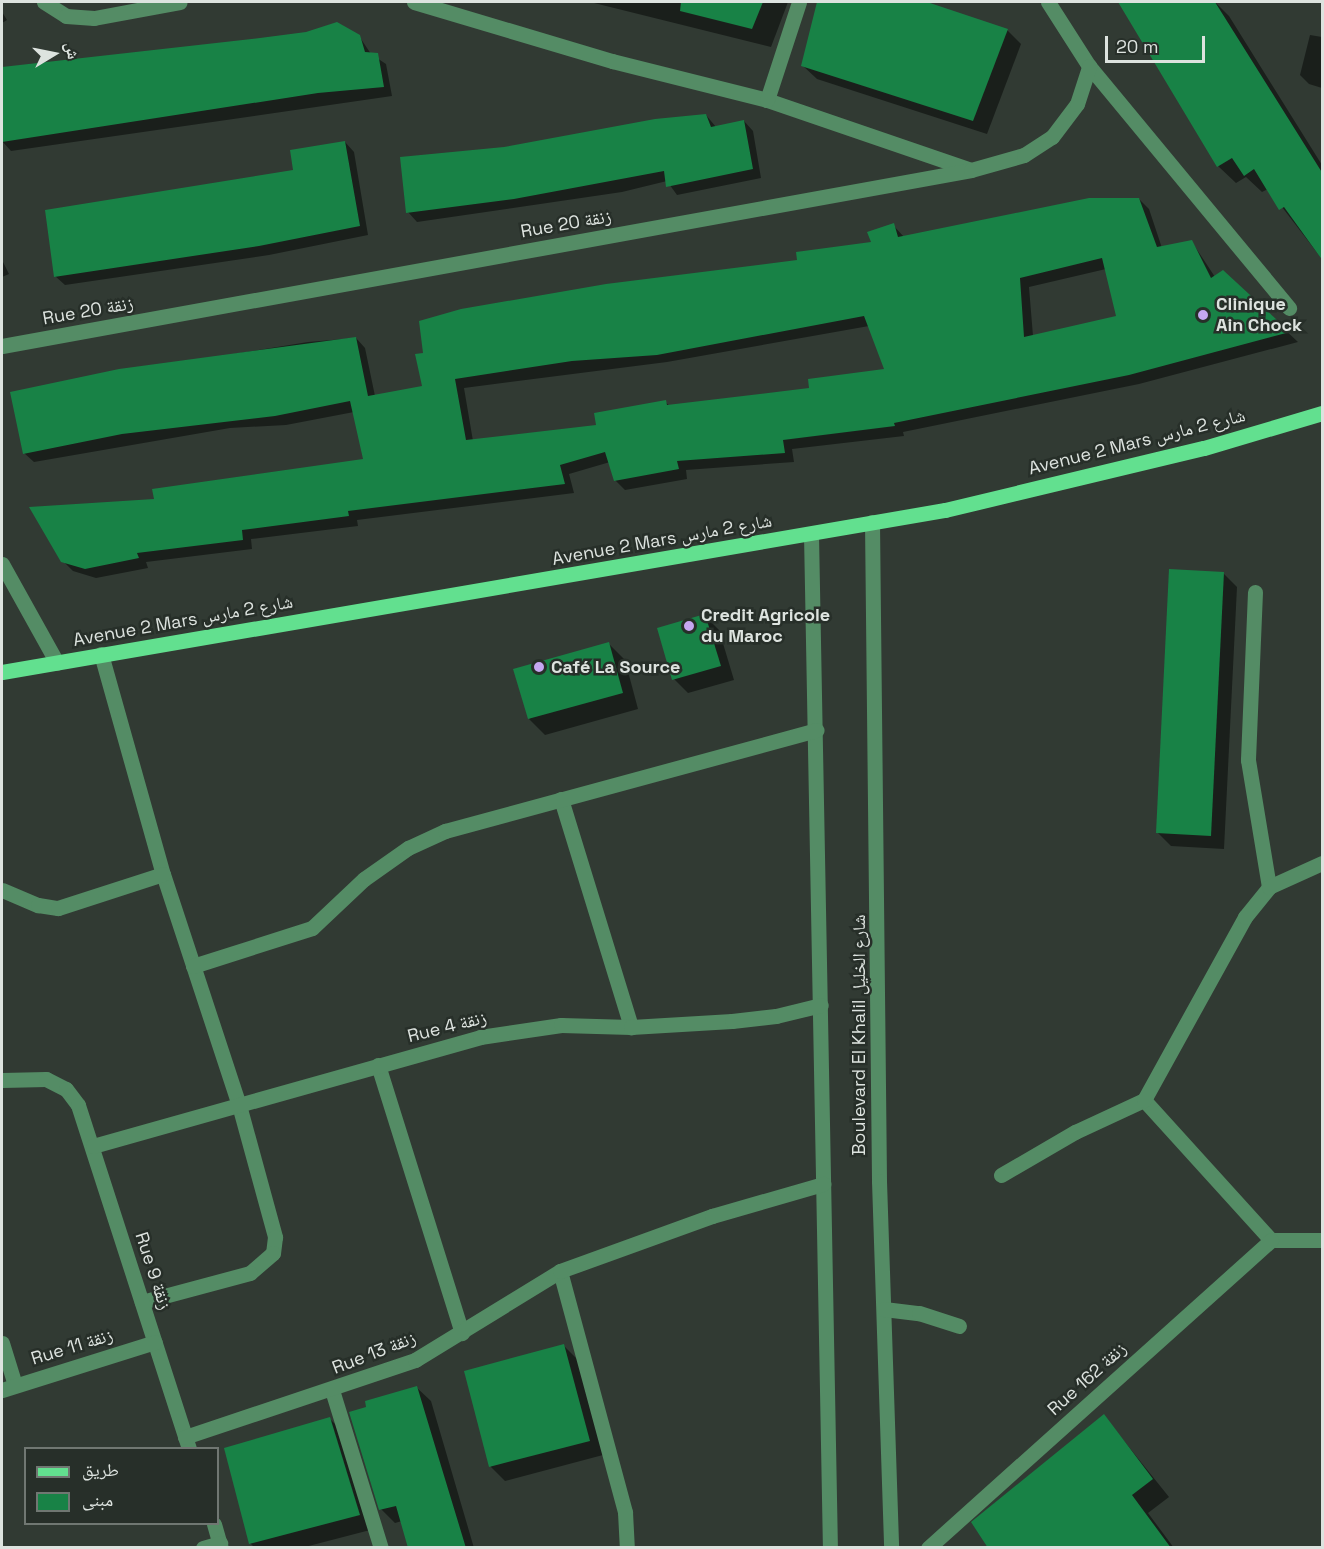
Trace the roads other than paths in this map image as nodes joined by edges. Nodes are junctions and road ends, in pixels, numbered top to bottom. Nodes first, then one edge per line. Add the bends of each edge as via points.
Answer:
1 (44, 2) edge
2 (180, 2) edge
3 (414, 2) edge
4 (799, 2) edge
5 (1048, 2) edge
6 (1089, 66) junction
7 (768, 100) junction
8 (971, 170) junction
9 (1289, 308) dead end
10 (2, 346) edge
11 (1323, 413) edge
12 (872, 522) junction
13 (811, 534) junction
14 (2, 564) edge
15 (1255, 592) dead end
16 (101, 654) junction
17 (57, 663) junction
18 (2, 672) edge
19 (817, 729) junction
20 (561, 799) junction
21 (1323, 862) edge
22 (163, 874) junction
23 (1269, 886) junction
24 (2, 890) edge
25 (193, 966) junction
26 (821, 1005) junction
27 (631, 1027) junction
28 (378, 1065) junction
29 (2, 1080) edge
30 (1144, 1100) junction
31 (239, 1104) junction
32 (93, 1146) junction
33 (1001, 1175) dead end
34 (823, 1184) junction
35 (1272, 1240) junction
36 (1323, 1240) edge
37 (560, 1271) junction
38 (142, 1302) junction
39 (884, 1309) junction
40 (959, 1326) dead end
41 (462, 1333) junction
42 (155, 1342) junction
43 (2, 1343) edge
44 (8, 1388) edge
45 (332, 1390) junction
46 (187, 1443) edge
47 (213, 1525) edge
48 (221, 1545) edge
49 (203, 1548) edge
50 (381, 1548) edge
51 (627, 1548) edge
52 (830, 1548) edge
53 (891, 1548) edge
54 (928, 1548) edge

1 - 2 street via 66,16 94,18
3 - 7 street via 612,61
4 - 7 street
5 - 6 street
6 - 8 street, Rue 20 زنقة via 1077,104 1052,137 1024,155
6 - 9 street
7 - 8 street
8 - 10 street, Rue 20 زنقة
11 - 12 main road, Avenue 2 Mars شارع 2 مارس via 1204,448 945,510
12 - 13 main road, Avenue 2 Mars شارع 2 مارس
12 - 39 street, Boulevard El Khalil شارع الخليل via 879,1181
13 - 16 main road, Avenue 2 Mars شارع 2 مارس
13 - 19 street, Boulevard El Khalil شارع الخليل
14 - 17 street
15 - 23 street via 1248,760
16 - 17 main road, Avenue 2 Mars شارع 2 مارس
16 - 22 street
17 - 18 main road, Avenue 2 Mars شارع 2 مارس
19 - 20 street
19 - 26 street, Boulevard El Khalil شارع الخليل
20 - 25 street via 445,831 408,848 364,879 312,928
20 - 27 street
21 - 23 street
22 - 24 street via 58,908 38,905
22 - 25 street
23 - 30 street via 1245,917
25 - 31 street
26 - 27 street, Rue 4 زنقة via 776,1016
26 - 34 street, Boulevard El Khalil شارع الخليل
27 - 28 street, Rue 4 زنقة via 561,1025 491,1035
28 - 31 street, Rue 4 زنقة
28 - 41 street
29 - 32 street, Rue 9 زنقة via 46,1079 66,1089 78,1105
30 - 33 street via 1075,1132
30 - 35 street
31 - 32 street, Rue 4 زنقة
31 - 38 street via 271,1215 273,1253 250,1273
32 - 38 street, Rue 9 زنقة
34 - 37 street, Rue 13 زنقة via 712,1216
34 - 52 street, Boulevard El Khalil شارع الخليل
35 - 36 street
35 - 54 street, Rue 162 زنقة
37 - 41 street, Rue 13 زنقة
37 - 51 street via 625,1512
38 - 42 street, Rue 9 زنقة
39 - 40 street via 919,1313
39 - 53 street, Boulevard El Khalil شارع الخليل
41 - 45 street, Rue 13 زنقة via 415,1360
42 - 44 street, Rue 11 زنقة
42 - 46 street, Rue 9 زنقة
43 - 44 street
45 - 46 street, Rue 13 زنقة
45 - 50 street
47 - 48 street
48 - 49 street

